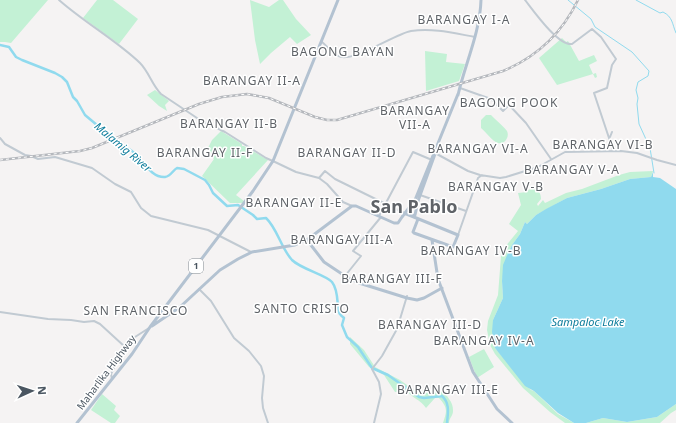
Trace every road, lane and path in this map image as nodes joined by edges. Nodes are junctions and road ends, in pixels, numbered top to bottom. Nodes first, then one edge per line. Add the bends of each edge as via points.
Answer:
1 (60, 0) edge
2 (338, 0) edge
3 (482, 0) edge
4 (525, 0) edge
5 (475, 37) junction
6 (322, 42) junction
7 (460, 88) junction
8 (612, 132) dead end
9 (0, 138) edge
10 (610, 138) junction
11 (613, 150) junction
12 (434, 153) junction
13 (551, 159) junction
14 (432, 160) junction
15 (274, 161) junction
16 (676, 165) edge
17 (477, 174) junction
18 (482, 176) junction
19 (319, 178) junction
20 (478, 178) junction
21 (420, 195) junction
22 (385, 204) junction
23 (352, 206) junction
24 (409, 208) junction
25 (466, 211) junction
26 (404, 213) junction
27 (412, 216) junction
28 (380, 217) junction
29 (418, 219) junction
30 (219, 235) junction
31 (458, 235) junction
32 (307, 240) junction
33 (432, 240) junction
34 (252, 252) junction
35 (345, 275) junction
36 (441, 287) junction
37 (199, 289) junction
38 (407, 297) junction
39 (0, 312) edge
40 (150, 327) junction
41 (124, 346) junction
42 (112, 378) junction
43 (77, 423) edge
44 (268, 423) edge
45 (374, 423) edge
46 (512, 423) edge

1 - 15 street via 141,64 160,94 200,120
2 - 6 main road, Maharlika Highway / 1
3 - 5 main road
4 - 10 street via 559,39 572,44 592,29 602,37 616,59 612,65 607,88 594,93
5 - 6 street via 448,31 419,30 399,34 347,57 337,56
5 - 7 main road
6 - 15 main road, Maharlika Highway / 1
7 - 12 main road
7 - 13 street via 491,99 503,111 509,105 522,118
8 - 10 street
9 - 30 street via 5,144 25,155 38,158 55,157 94,169 131,192 141,208 151,216
10 - 11 street
11 - 13 street via 565,152
11 - 16 street
12 - 14 main road
12 - 17 street
13 - 18 street via 538,167 506,179
14 - 21 main road
14 - 22 street via 413,152
14 - 24 main road
15 - 19 street via 296,172
15 - 30 main road, Maharlika Highway / 1
17 - 18 street
17 - 20 street
18 - 20 street
19 - 22 street via 325,171 335,179
19 - 23 street via 342,201
20 - 25 street
21 - 25 street
21 - 27 main road
22 - 26 street
22 - 28 street
23 - 28 main road
23 - 32 main road
24 - 26 main road
24 - 27 main road
25 - 31 street
26 - 27 main road
26 - 28 main road via 397,224
27 - 29 main road
28 - 35 street via 353,251 361,256
29 - 31 main road
29 - 33 main road via 413,232
30 - 34 street
30 - 40 main road, Maharlika Highway / 1
31 - 33 main road via 453,247
32 - 34 main road via 295,245
32 - 35 main road via 324,261
33 - 36 main road
34 - 37 main road via 222,268
35 - 38 main road
36 - 38 main road via 420,298
36 - 46 main road via 473,372 492,402
37 - 40 main road via 180,307
37 - 44 street via 211,301 234,338 261,366 264,376 263,408
38 - 45 street via 397,329 372,370 378,378 380,389
39 - 41 street via 48,319 94,321
40 - 41 street
40 - 42 main road, Maharlika Highway / 1
41 - 42 street via 111,374
42 - 43 main road, Maharlika Highway / 1

